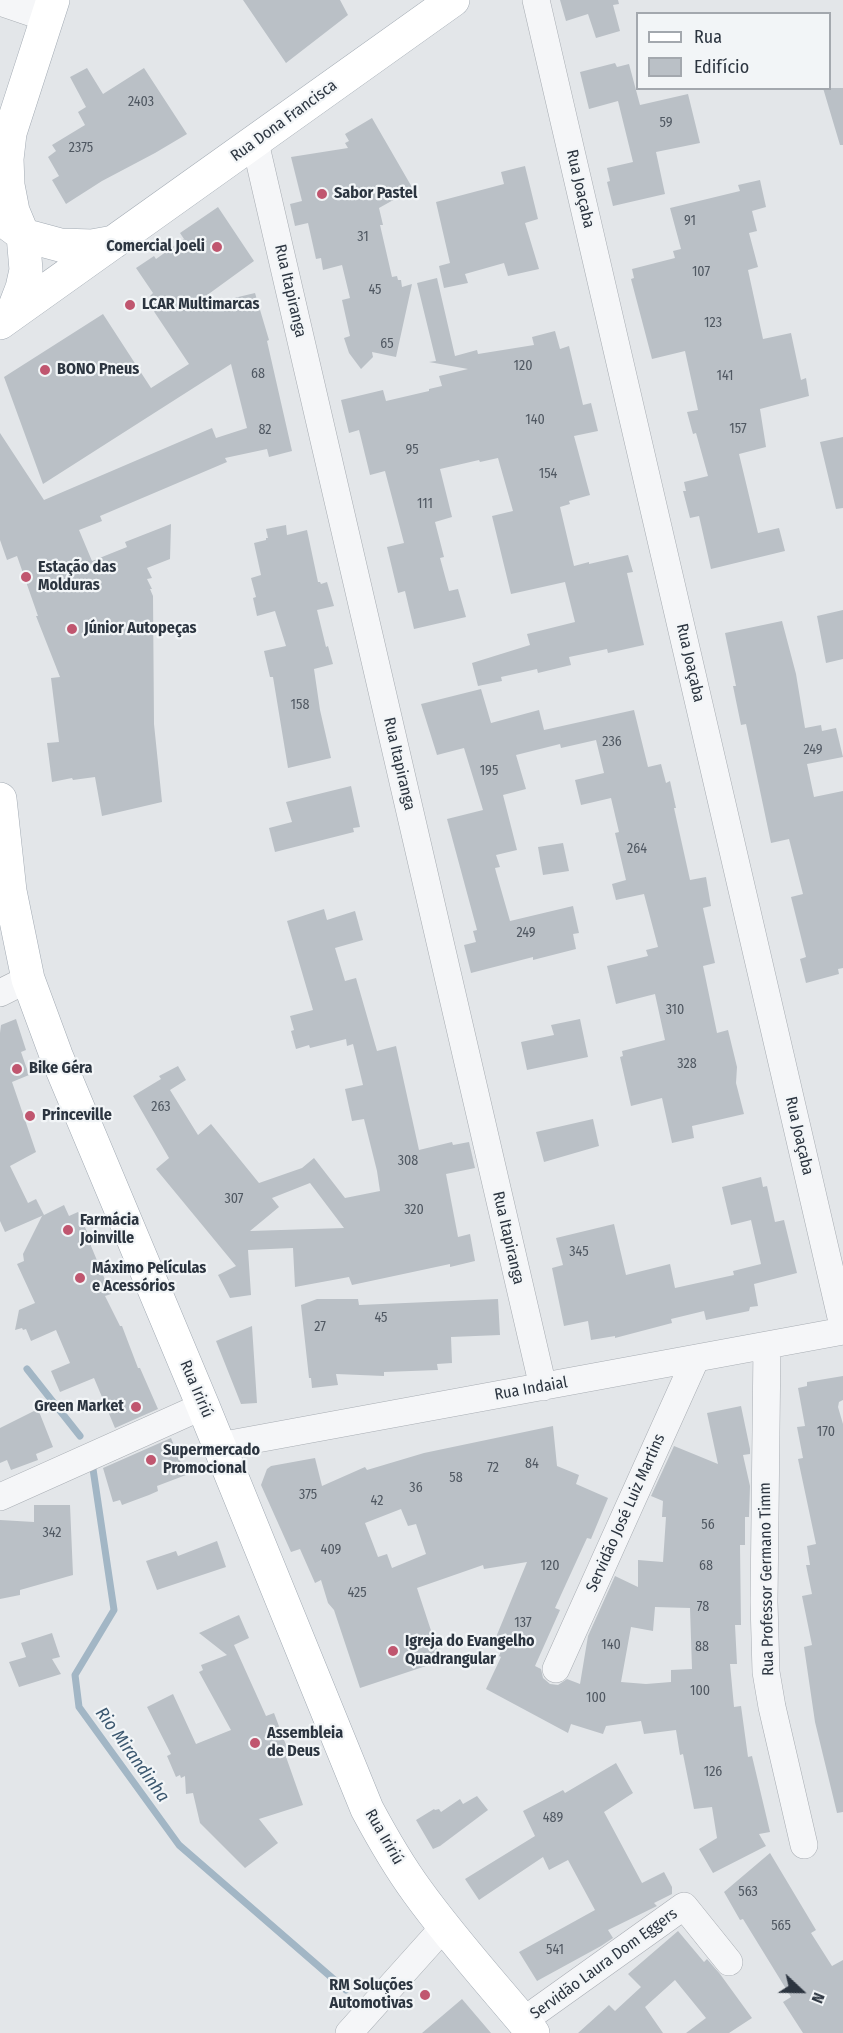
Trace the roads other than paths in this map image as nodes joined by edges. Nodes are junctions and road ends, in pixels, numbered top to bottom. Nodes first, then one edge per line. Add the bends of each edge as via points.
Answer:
1 (453, 0) edge
2 (536, 0) edge
3 (0, 2) edge
4 (50, 9) edge
5 (18, 109) junction
6 (255, 142) junction
7 (0, 145) edge
8 (11, 227) edge
9 (116, 242) junction
10 (6, 319) edge
11 (0, 799) edge
12 (14, 986) edge
13 (843, 1326) edge
14 (843, 1331) edge
15 (767, 1345) junction
16 (696, 1358) junction
17 (543, 1387) junction
18 (203, 1406) junction
19 (219, 1446) junction
20 (0, 1497) edge
21 (556, 1669) dead end
22 (804, 1845) dead end
23 (444, 1927) junction
24 (729, 1962) dead end
25 (528, 2027) edge
26 (349, 2033) edge

1 - 6 main road, Rua Dona Francisca
2 - 13 street, Rua Joaçaba
3 - 4 street
4 - 5 main road
5 - 7 main road
5 - 8 main road via 7,159
6 - 9 main road, Rua Dona Francisca
6 - 17 street, Rua Itapiranga
8 - 9 main road, Rua Dona Francisca via 60,245
8 - 10 main road via 26,270 22,288
9 - 10 main road, Rua Dona Francisca
11 - 12 main road, Rua Iririú via 10,891
12 - 18 main road, Rua Iririú via 56,1055
14 - 15 street, Rua Indaial
15 - 16 street, Rua Indaial
15 - 22 street, Rua Professor Germano Timm via 766,1672
16 - 17 street, Rua Indaial
16 - 21 street, Servidão José Luiz Martins
17 - 19 street, Rua Indaial
18 - 19 main road, Rua Iririú
18 - 20 street
19 - 23 main road, Rua Iririú via 367,1809 389,1849
23 - 25 main road, Rua Iririú
23 - 26 street
24 - 25 street, Servidão Laura Dom Eggers via 684,1906

